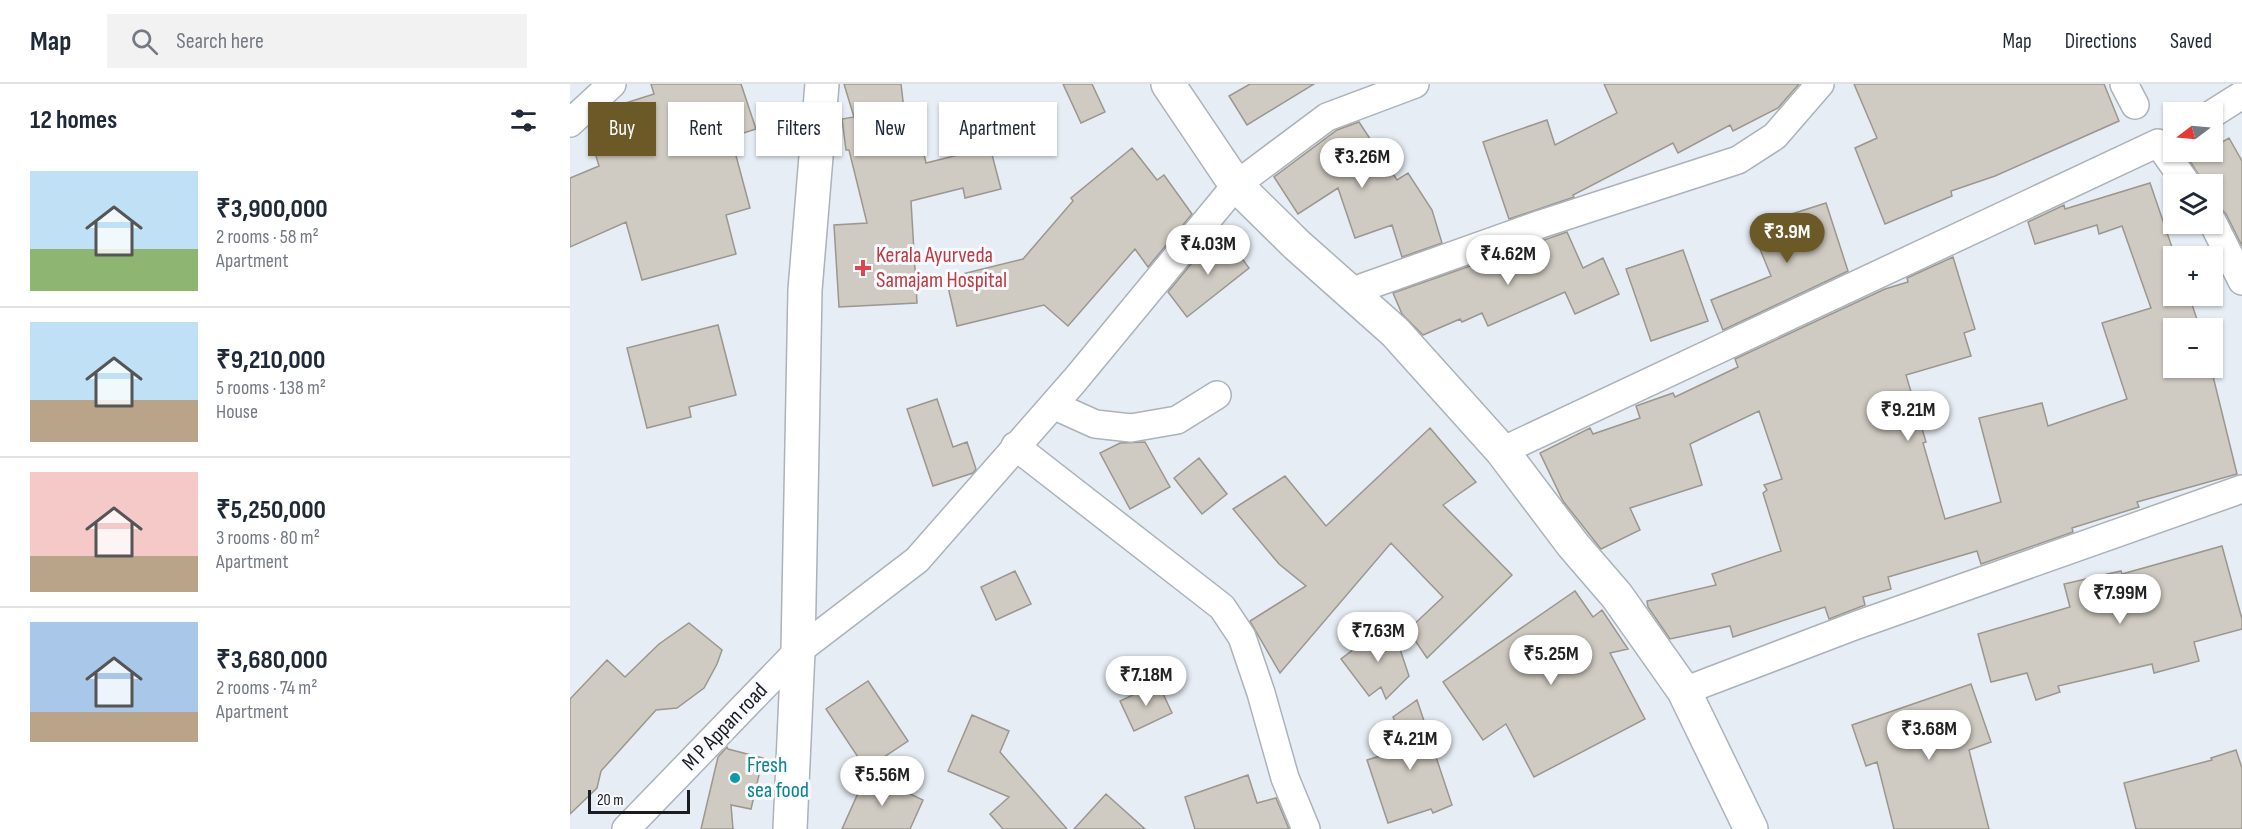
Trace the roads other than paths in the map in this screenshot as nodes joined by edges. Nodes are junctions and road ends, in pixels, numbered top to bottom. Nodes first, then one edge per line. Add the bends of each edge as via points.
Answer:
1 (612, 84) edge
2 (822, 84) edge
3 (1168, 84) edge
4 (1415, 84) edge
5 (1820, 84) edge
6 (2242, 95) edge
7 (2223, 107) edge
8 (570, 123) edge
9 (2163, 140) edge
10 (1236, 185) junction
11 (2219, 234) edge
12 (2242, 281) edge
13 (1350, 292) junction
14 (1217, 395) dead end
15 (1053, 405) junction
16 (1015, 446) junction
17 (1502, 451) junction
18 (2242, 489) edge
19 (798, 651) junction
20 (1684, 691) junction
21 (626, 829) edge
22 (790, 829) edge
23 (1306, 829) edge
24 (1751, 829) edge

1 - 8 street
2 - 19 street via 805,290
3 - 10 street
4 - 10 street, M P Appan road via 1327,117
5 - 13 street via 1775,136 1738,160
6 - 7 street
9 - 17 street
10 - 13 street
10 - 15 street, M P Appan road
11 - 12 street
13 - 17 street via 1395,332
14 - 15 street via 1177,420 1131,428 1095,424
15 - 16 street, M P Appan road
16 - 19 street, M P Appan road via 917,560
16 - 23 street via 1221,607 1242,637 1285,778
17 - 20 street via 1617,596
18 - 20 street via 1857,625
19 - 21 street, M P Appan road
19 - 22 street
20 - 24 street

